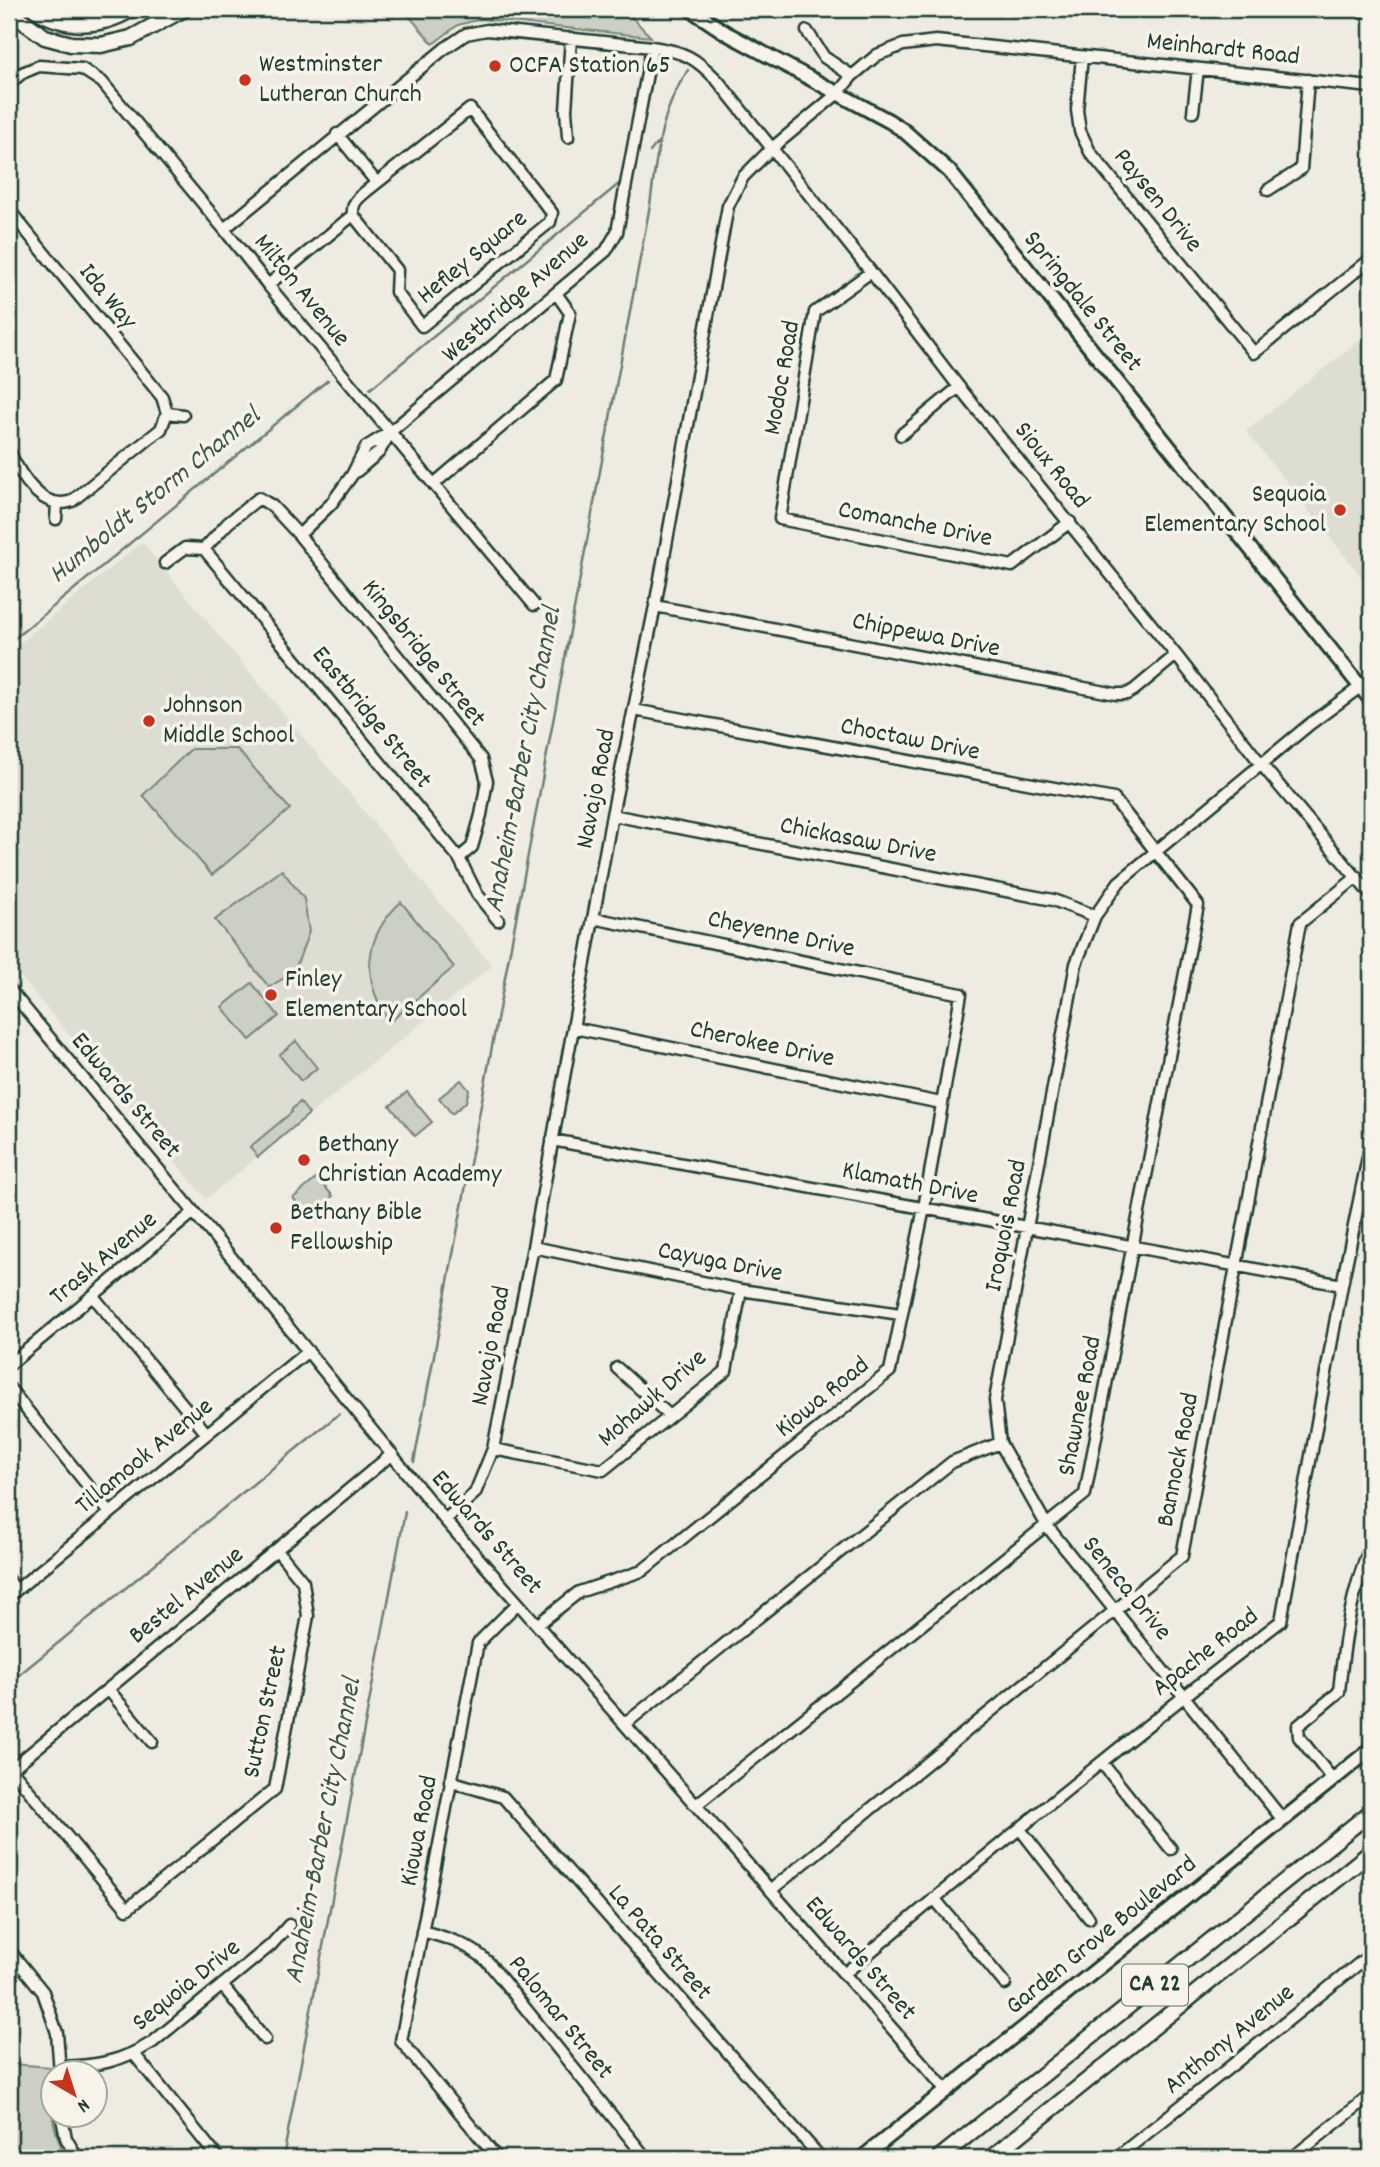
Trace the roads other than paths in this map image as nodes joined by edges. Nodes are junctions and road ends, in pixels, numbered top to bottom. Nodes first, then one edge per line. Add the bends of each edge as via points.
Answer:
1 (35, 9) edge
2 (132, 9) edge
3 (184, 9) edge
4 (690, 9) edge
5 (1362, 9) edge
6 (1371, 10) edge
7 (9, 11) edge
8 (807, 31) dead end
9 (571, 38) junction
10 (652, 47) junction
11 (1082, 57) junction
12 (1198, 69) junction
13 (852, 76) junction
14 (1308, 80) junction
15 (9, 84) edge
16 (1371, 87) edge
17 (837, 94) junction
18 (1193, 112) dead end
19 (337, 134) junction
20 (568, 137) dead end
21 (771, 149) junction
22 (377, 183) junction
23 (1268, 190) dead end
24 (9, 210) edge
25 (353, 215) junction
26 (224, 229) junction
27 (1371, 259) edge
28 (871, 272) junction
29 (268, 285) junction
30 (556, 293) junction
31 (959, 387) junction
32 (167, 413) junction
33 (183, 415) dead end
34 (390, 432) junction
35 (901, 435) dead end
36 (9, 451) edge
37 (435, 483) junction
38 (57, 504) junction
39 (56, 519) dead end
40 (780, 520) joint
41 (1070, 522) junction
42 (299, 535) junction
43 (204, 549) junction
44 (165, 563) dead end
45 (534, 605) dead end
46 (655, 606) junction
47 (1176, 655) junction
48 (1366, 683) edge
49 (1371, 700) edge
50 (634, 710) junction
51 (1261, 764) junction
52 (612, 815) junction
53 (1154, 851) junction
54 (459, 858) junction
55 (1357, 877) junction
56 (1371, 895) edge
57 (1095, 916) junction
58 (593, 918) junction
59 (498, 919) dead end
60 (9, 989) edge
61 (961, 994) joint
62 (574, 1028) junction
63 (941, 1103) junction
64 (552, 1140) junction
65 (1371, 1142) edge
66 (923, 1208) junction
67 (194, 1212) junction
68 (1028, 1229) junction
69 (1133, 1246) junction
70 (533, 1247) junction
71 (1237, 1266) junction
72 (1342, 1285) junction
73 (741, 1290) junction
74 (93, 1296) junction
75 (901, 1314) junction
76 (308, 1351) junction
77 (9, 1365) edge
78 (617, 1368) dead end
79 (9, 1388) edge
80 (670, 1416) junction
81 (207, 1434) junction
82 (1000, 1443) junction
83 (493, 1449) junction
84 (392, 1454) junction
85 (110, 1513) junction
86 (445, 1521) junction
87 (1047, 1526) junction
88 (1371, 1545) edge
89 (277, 1550) junction
90 (9, 1581) edge
91 (12, 1593) edge
92 (518, 1603) junction
93 (1115, 1610) junction
94 (537, 1625) junction
95 (108, 1689) junction
96 (1185, 1696) junction
97 (625, 1724) junction
98 (152, 1742) dead end
99 (1371, 1749) edge
100 (1101, 1763) junction
101 (10, 1770) edge
102 (1332, 1780) junction
103 (450, 1781) junction
104 (696, 1805) junction
105 (1371, 1812) edge
106 (1283, 1819) junction
107 (1020, 1829) junction
108 (1171, 1849) dead end
109 (1371, 1852) edge
110 (771, 1890) junction
111 (934, 1898) junction
112 (1089, 1918) dead end
113 (289, 1925) dead end
114 (422, 1931) junction
115 (9, 1950) edge
116 (1371, 1954) edge
117 (844, 1973) junction
118 (1005, 1984) dead end
119 (222, 1985) junction
120 (265, 2039) dead end
121 (134, 2054) junction
122 (59, 2058) edge
123 (108, 2062) edge
124 (947, 2091) junction
125 (1371, 2095) edge
126 (63, 2128) edge
127 (77, 2158) edge
128 (218, 2158) edge
129 (496, 2158) edge
130 (646, 2158) edge
131 (819, 2158) edge
132 (862, 2158) edge
133 (939, 2158) edge
134 (991, 2158) edge
135 (1116, 2158) edge
136 (1292, 2158) edge

1 - 2 highway via 59,21 88,24
3 - 7 highway via 131,38 101,45 45,37
4 - 17 main road, Springdale Street
5 - 6 highway
8 - 13 street via 824,57
9 - 10 street
9 - 19 street via 487,30 466,34
9 - 20 street
10 - 21 street, Sioux Road via 677,51 700,63
10 - 30 street, Westbridge Avenue via 617,232 606,251
11 - 12 street, Meinhardt Road
11 - 13 street, Meinhardt Road via 936,41 877,55
11 - 27 street, Paysen Drive via 1077,110 1090,152 1254,353
12 - 14 street, Meinhardt Road
12 - 18 street
13 - 17 street, Meinhardt Road
14 - 16 street, Meinhardt Road
14 - 23 street via 1301,169
15 - 26 street, Milton Avenue via 39,66 82,69 102,82
17 - 21 street, Navajo Road
17 - 48 main road, Springdale Street via 903,130 949,172
19 - 22 street
19 - 26 street
21 - 28 street, Sioux Road
21 - 46 street, Navajo Road via 743,177 728,206
22 - 25 street, Hefley Square via 355,201
22 - 25 street, Hefley Square via 470,109 552,213 550,222 422,326 396,292 397,270
24 - 32 street, Ida Way via 162,397
25 - 29 street, Hefley Square
26 - 29 street, Milton Avenue
28 - 31 street, Sioux Road
28 - 40 street, Modoc Road via 815,313
29 - 34 street, Milton Avenue
30 - 34 street, Westbridge Avenue
30 - 37 street via 570,313 556,380
31 - 35 street
31 - 41 street, Sioux Road
32 - 33 street
32 - 38 street via 160,429 72,501
34 - 37 street, Milton Avenue
34 - 42 street, Westbridge Avenue via 366,447 331,504
36 - 38 street via 43,499
37 - 45 street, Milton Avenue
38 - 39 street
40 - 41 street, Comanche Drive via 1012,566
41 - 47 street, Sioux Road
42 - 43 street, Kingsbridge Street via 260,498
42 - 54 street, Kingsbridge Street via 481,759 487,781 481,815 472,848
43 - 44 street via 184,548
43 - 54 street, Eastbridge Street
46 - 47 street, Chippewa Drive via 1116,694 1134,690
46 - 50 street, Navajo Road
47 - 51 street, Sioux Road
48 - 49 main road, Springdale Street
48 - 51 street, Iroquois Road
50 - 52 street, Navajo Road
50 - 53 street, Choctaw Drive via 1114,799
51 - 53 street, Iroquois Road
51 - 55 street, Sioux Road
52 - 57 street, Chickasaw Drive via 1053,900
52 - 58 street, Navajo Road
53 - 57 street, Iroquois Road via 1119,882
53 - 69 street, Shawnee Road via 1198,905
54 - 59 street, Eastbridge Street via 477,894
55 - 56 street, Sioux Road
55 - 71 street, Bannock Road via 1300,923
57 - 68 street, Iroquois Road via 1076,964
58 - 61 street, Cheyenne Drive
58 - 62 street, Navajo Road
60 - 67 street, Edwards Street
61 - 63 street, Kiowa Road
62 - 63 street, Cherokee Drive
62 - 64 street, Navajo Road
63 - 66 street, Kiowa Road
64 - 66 street, Klamath Drive
64 - 70 street, Navajo Road
65 - 72 street, Apache Road
66 - 68 street, Klamath Drive
66 - 75 street, Kiowa Road
67 - 74 street, Trask Avenue
67 - 76 street, Edwards Street
68 - 69 street, Klamath Drive
68 - 82 street, Iroquois Road via 995,1400
69 - 71 street, Klamath Drive
69 - 87 street, Shawnee Road via 1085,1494
70 - 73 street, Cayuga Drive
70 - 83 street, Navajo Road
71 - 72 street, Klamath Drive
71 - 93 street, Bannock Road via 1182,1556
72 - 96 street, Apache Road via 1281,1621
73 - 75 street, Cayuga Drive
73 - 80 street, Mohawk Drive via 726,1371
74 - 77 street, Trask Avenue
74 - 81 street
75 - 94 street, Kiowa Road via 890,1371 642,1571 579,1592
76 - 81 street, Tillamook Avenue
76 - 84 street, Edwards Street
78 - 80 street
79 - 85 street
80 - 83 street, Mohawk Drive via 603,1470
81 - 85 street, Tillamook Avenue
82 - 87 street, Seneca Drive
82 - 97 street via 952,1462
83 - 86 street, Navajo Road via 475,1493
84 - 86 street, Edwards Street
84 - 89 street, Bestel Avenue
85 - 91 street, Tillamook Avenue
86 - 92 street, Edwards Street
87 - 93 street, Seneca Drive
87 - 104 street, Shawnee Road
88 - 102 street via 1352,1602 1339,1692 1298,1726 1299,1737
89 - 95 street, Bestel Avenue
89 - 101 street, Sutton Street via 303,1582 307,1616 275,1789 127,1909
90 - 91 street
92 - 94 street, Edwards Street
92 - 103 street, Kiowa Road via 478,1643
93 - 96 street, Seneca Drive
93 - 110 street, Bannock Road
94 - 97 street, Edwards Street
95 - 98 street
95 - 101 street, Bestel Avenue
96 - 100 street, Apache Road
96 - 106 street, Seneca Drive
97 - 104 street, Edwards Street
99 - 102 main road, Garden Grove Boulevard
100 - 107 street, Apache Road
100 - 108 street
102 - 106 main road, Garden Grove Boulevard
103 - 114 street, Kiowa Road
103 - 131 street, La Pata Street via 503,1797
104 - 110 street, Edwards Street
105 - 133 highway, CA 22
106 - 124 main road, Garden Grove Boulevard
107 - 111 street, Apache Road
107 - 112 street
109 - 134 highway, CA 22
110 - 117 street, Edwards Street
111 - 117 street, Apache Road
111 - 118 street
113 - 119 street, Sequoia Drive
114 - 129 street, Kiowa Road via 401,2041
114 - 130 street, Palomar Street via 454,1940 488,1962
115 - 122 street via 43,1992 57,2033
116 - 135 street, Anthony Avenue
117 - 124 street, Edwards Street
119 - 120 street
119 - 121 street, Sequoia Drive
121 - 123 street, Sequoia Drive
121 - 128 street
124 - 132 main road, Garden Grove Boulevard
125 - 136 street
126 - 127 street

